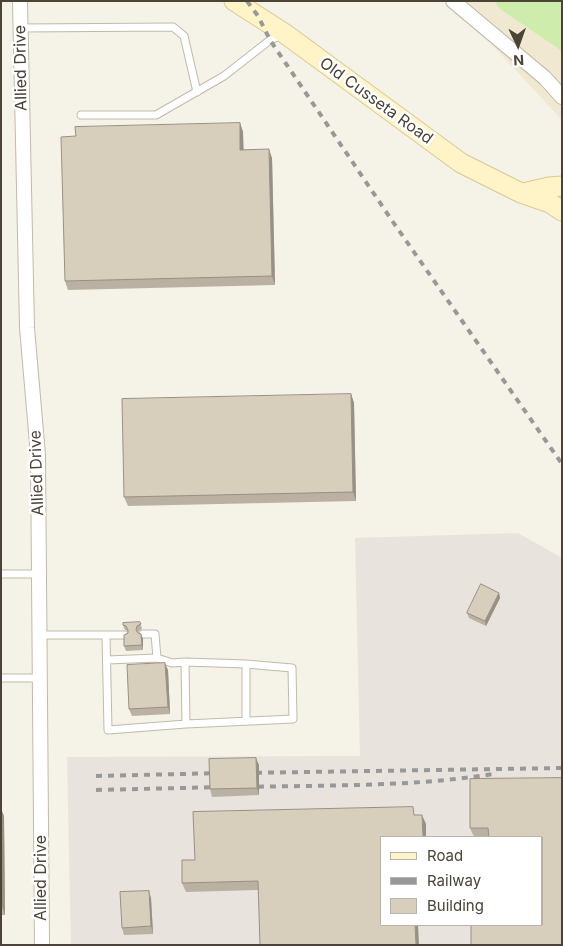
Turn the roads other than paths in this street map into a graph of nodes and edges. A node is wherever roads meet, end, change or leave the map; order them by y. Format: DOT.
graph roads {
  1 [pos="20,1"];
  2 [pos="234,1"];
  3 [pos="453,1"];
  4 [pos="20,28"];
  5 [pos="284,33"];
  6 [pos="197,92"];
  7 [pos="562,96"];
  8 [pos="81,115"];
  9 [pos="562,186"];
  10 [pos="522,193"];
  11 [pos="562,211"];
  12 [pos="1,574"];
  13 [pos="39,574"];
  14 [pos="143,634"];
  15 [pos="40,635"];
  16 [pos="106,635"];
  17 [pos="125,635"];
  18 [pos="157,658"];
  19 [pos="107,660"];
  20 [pos="185,662"];
  21 [pos="246,664"];
  22 [pos="1,678"];
  23 [pos="40,678"];
  24 [pos="246,721"];
  25 [pos="186,724"];
  26 [pos="42,945"];
  1 -- 4 [label="street, Allied Drive"];
  2 -- 5 [label="street, Old Cusseta Road"];
  3 -- 7 [label="street"];
  4 -- 6 [label="lane"];
  4 -- 13 [label="street, Allied Drive"];
  5 -- 6 [label="lane"];
  5 -- 10 [label="street, Old Cusseta Road"];
  6 -- 8 [label="lane"];
  9 -- 10 [label="street"];
  10 -- 11 [label="street, Old Cusseta Road"];
  12 -- 13 [label="lane"];
  13 -- 15 [label="street, Allied Drive"];
  14 -- 18 [label="lane"];
  15 -- 16 [label="lane"];
  15 -- 23 [label="street, Allied Drive"];
  16 -- 17 [label="lane"];
  16 -- 19 [label="lane"];
  18 -- 19 [label="lane"];
  18 -- 20 [label="lane"];
  19 -- 25 [label="lane"];
  20 -- 21 [label="lane"];
  20 -- 25 [label="lane"];
  21 -- 24 [label="lane"];
  21 -- 24 [label="lane"];
  22 -- 23 [label="lane"];
  23 -- 26 [label="street, Allied Drive"];
  24 -- 25 [label="lane"];
}
